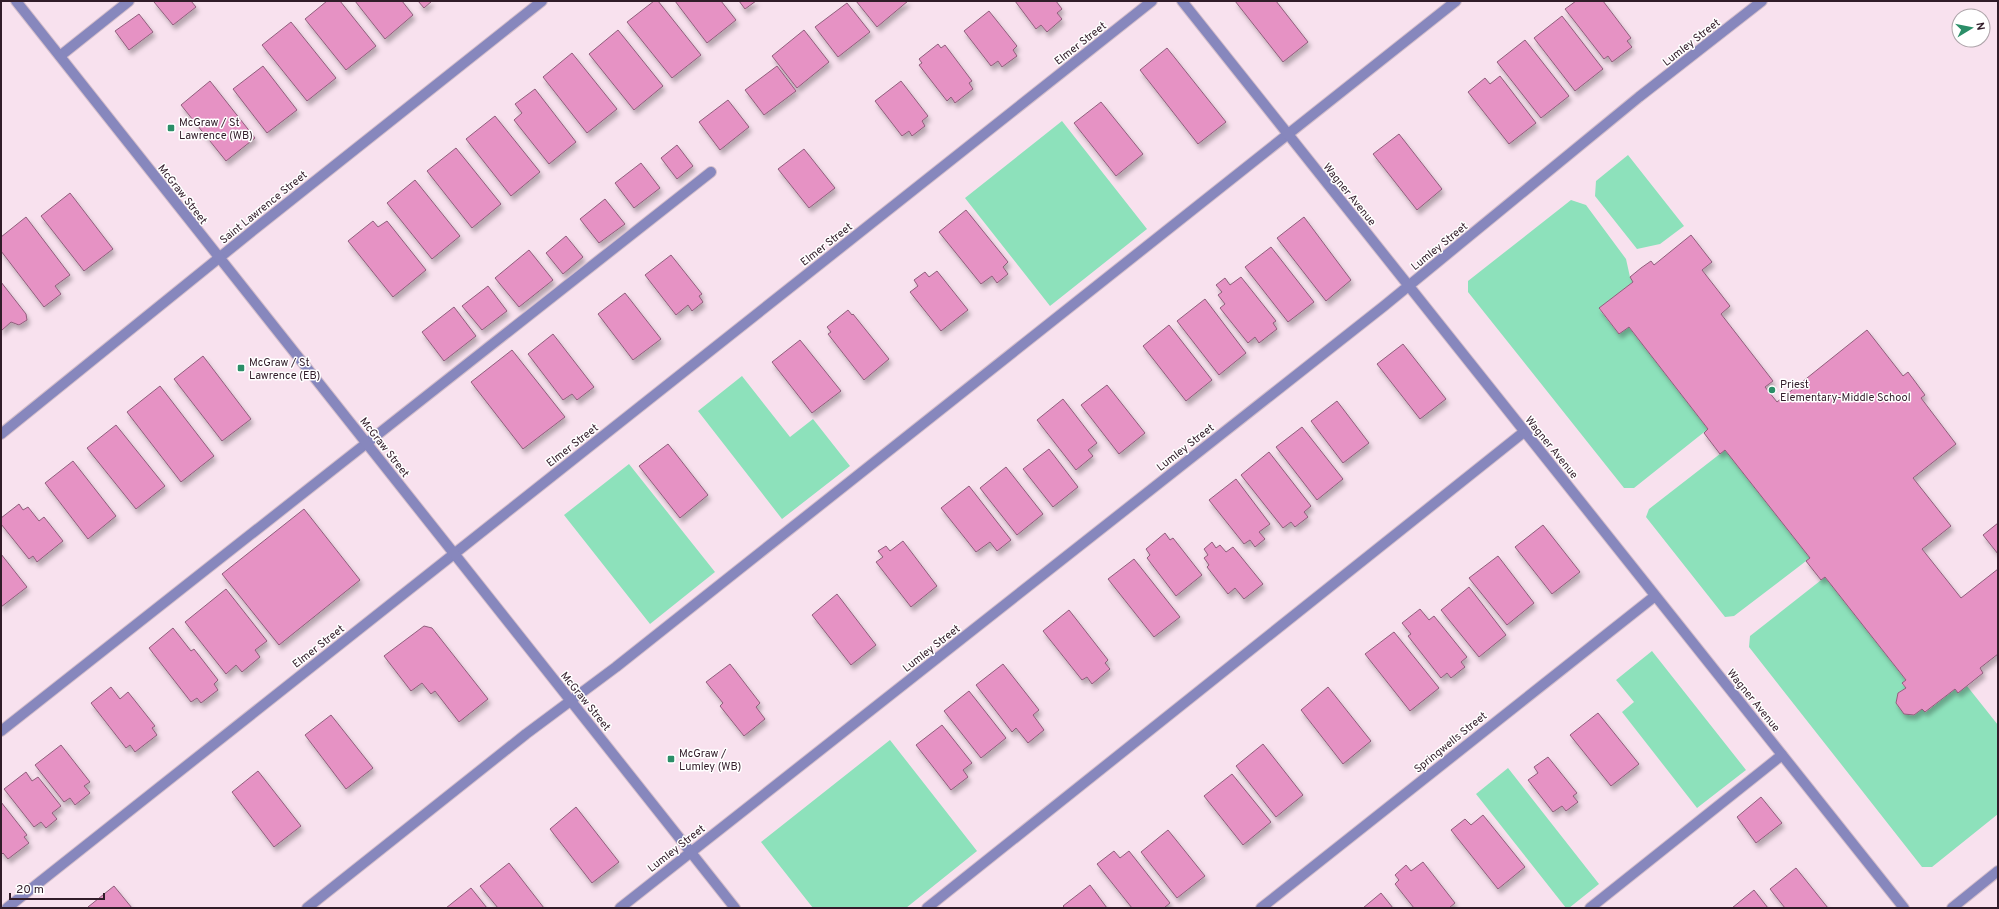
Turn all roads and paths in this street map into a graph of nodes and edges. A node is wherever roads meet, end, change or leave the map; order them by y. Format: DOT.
graph roads {
  1 [pos="16,1"];
  2 [pos="129,1"];
  3 [pos="542,1"];
  4 [pos="1152,1"];
  5 [pos="1182,1"];
  6 [pos="1456,1"];
  7 [pos="1762,1"];
  8 [pos="60,56"];
  9 [pos="1288,135"];
  10 [pos="710,172"];
  11 [pos="219,258"];
  12 [pos="1408,287"];
  13 [pos="1524,432"];
  14 [pos="1,434"];
  15 [pos="367,444"];
  16 [pos="454,554"];
  17 [pos="1655,596"];
  18 [pos="571,701"];
  19 [pos="1,731"];
  20 [pos="1782,755"];
  21 [pos="691,852"];
  22 [pos="1998,871"];
  23 [pos="7,908"];
  24 [pos="307,908"];
  25 [pos="620,908"];
  26 [pos="735,908"];
  27 [pos="927,908"];
  28 [pos="1261,908"];
  29 [pos="1590,908"];
  30 [pos="1904,908"];
  31 [pos="1952,908"];
  1 -- 8 [label="street, McGraw Street"];
  2 -- 8 [label="street"];
  3 -- 11 [label="street, Saint Lawrence Street"];
  4 -- 16 [label="street, Elmer Street"];
  5 -- 9 [label="street, Wagner Avenue"];
  6 -- 9 [label="street"];
  7 -- 12 [label="street, Lumley Street"];
  8 -- 11 [label="street, McGraw Street"];
  9 -- 12 [label="street, Wagner Avenue"];
  9 -- 18 [label="street"];
  10 -- 15 [label="street"];
  11 -- 14 [label="street, Saint Lawrence Street"];
  11 -- 15 [label="street, McGraw Street"];
  12 -- 13 [label="street, Wagner Avenue"];
  12 -- 21 [label="street, Lumley Street"];
  13 -- 17 [label="street, Wagner Avenue"];
  13 -- 27 [label="street"];
  15 -- 16 [label="street, McGraw Street"];
  15 -- 19 [label="street"];
  16 -- 18 [label="street, McGraw Street"];
  16 -- 23 [label="street, Elmer Street"];
  17 -- 20 [label="street, Wagner Avenue"];
  17 -- 28 [label="street, Springwells Street"];
  18 -- 21 [label="street, McGraw Street"];
  18 -- 24 [label="street"];
  20 -- 29 [label="street"];
  20 -- 30 [label="street, Wagner Avenue"];
  21 -- 25 [label="street, Lumley Street"];
  21 -- 26 [label="street, McGraw Street"];
  22 -- 31 [label="street"];
}
